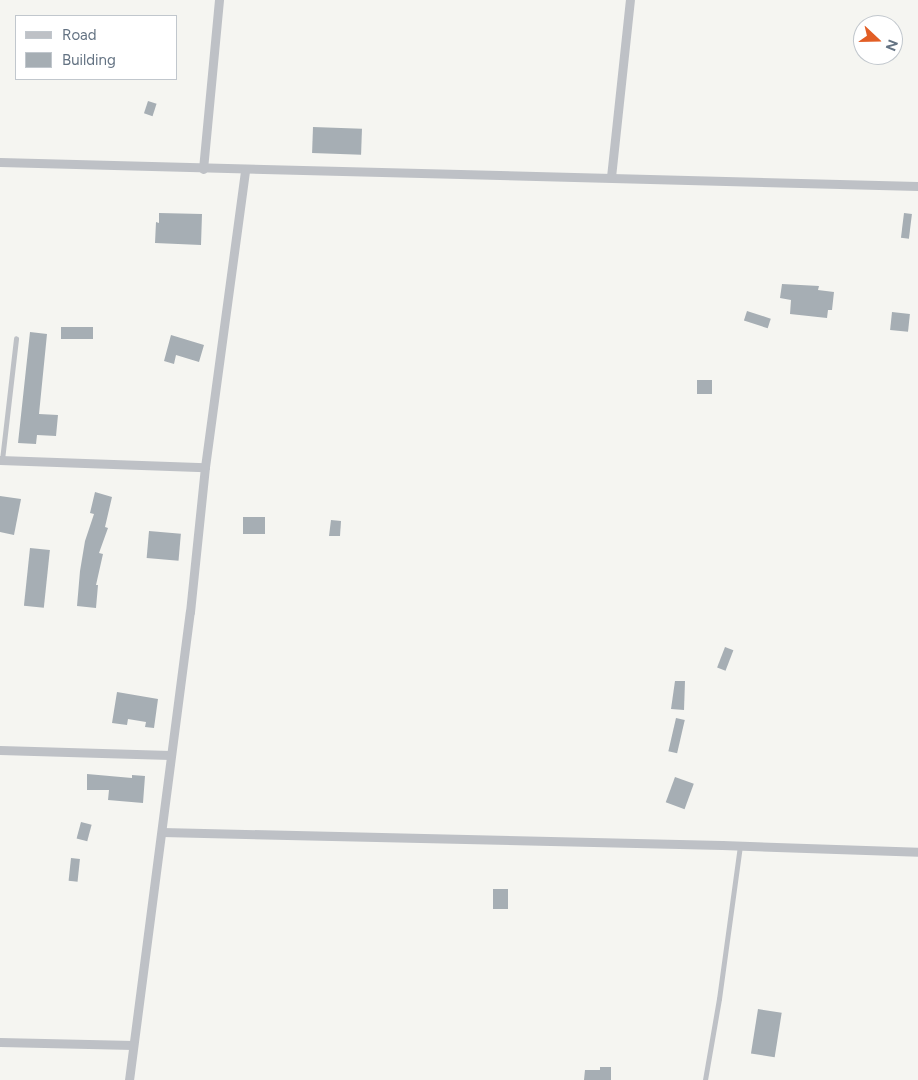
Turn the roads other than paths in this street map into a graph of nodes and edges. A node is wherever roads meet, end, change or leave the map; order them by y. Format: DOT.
graph roads {
  1 [pos="218,0"];
  2 [pos="630,0"];
  3 [pos="0,162"];
  4 [pos="203,169"];
  5 [pos="245,170"];
  6 [pos="611,177"];
  7 [pos="918,186"];
  8 [pos="16,339"];
  9 [pos="1,460"];
  10 [pos="205,467"];
  11 [pos="0,750"];
  12 [pos="170,755"];
  13 [pos="162,832"];
  14 [pos="740,845"];
  15 [pos="918,852"];
  16 [pos="0,1042"];
  17 [pos="132,1045"];
  18 [pos="129,1080"];
  19 [pos="705,1080"];
  1 -- 4 [label="street"];
  2 -- 6 [label="street"];
  3 -- 4 [label="street"];
  4 -- 5 [label="street"];
  5 -- 6 [label="street"];
  5 -- 10 [label="street"];
  6 -- 7 [label="street"];
  8 -- 9 [label="lane"];
  9 -- 10 [label="street"];
  10 -- 12 [label="street"];
  11 -- 12 [label="street"];
  12 -- 13 [label="street"];
  13 -- 14 [label="street"];
  13 -- 17 [label="street"];
  14 -- 15 [label="street"];
  14 -- 19 [label="lane"];
  16 -- 17 [label="street"];
  17 -- 18 [label="street"];
}
